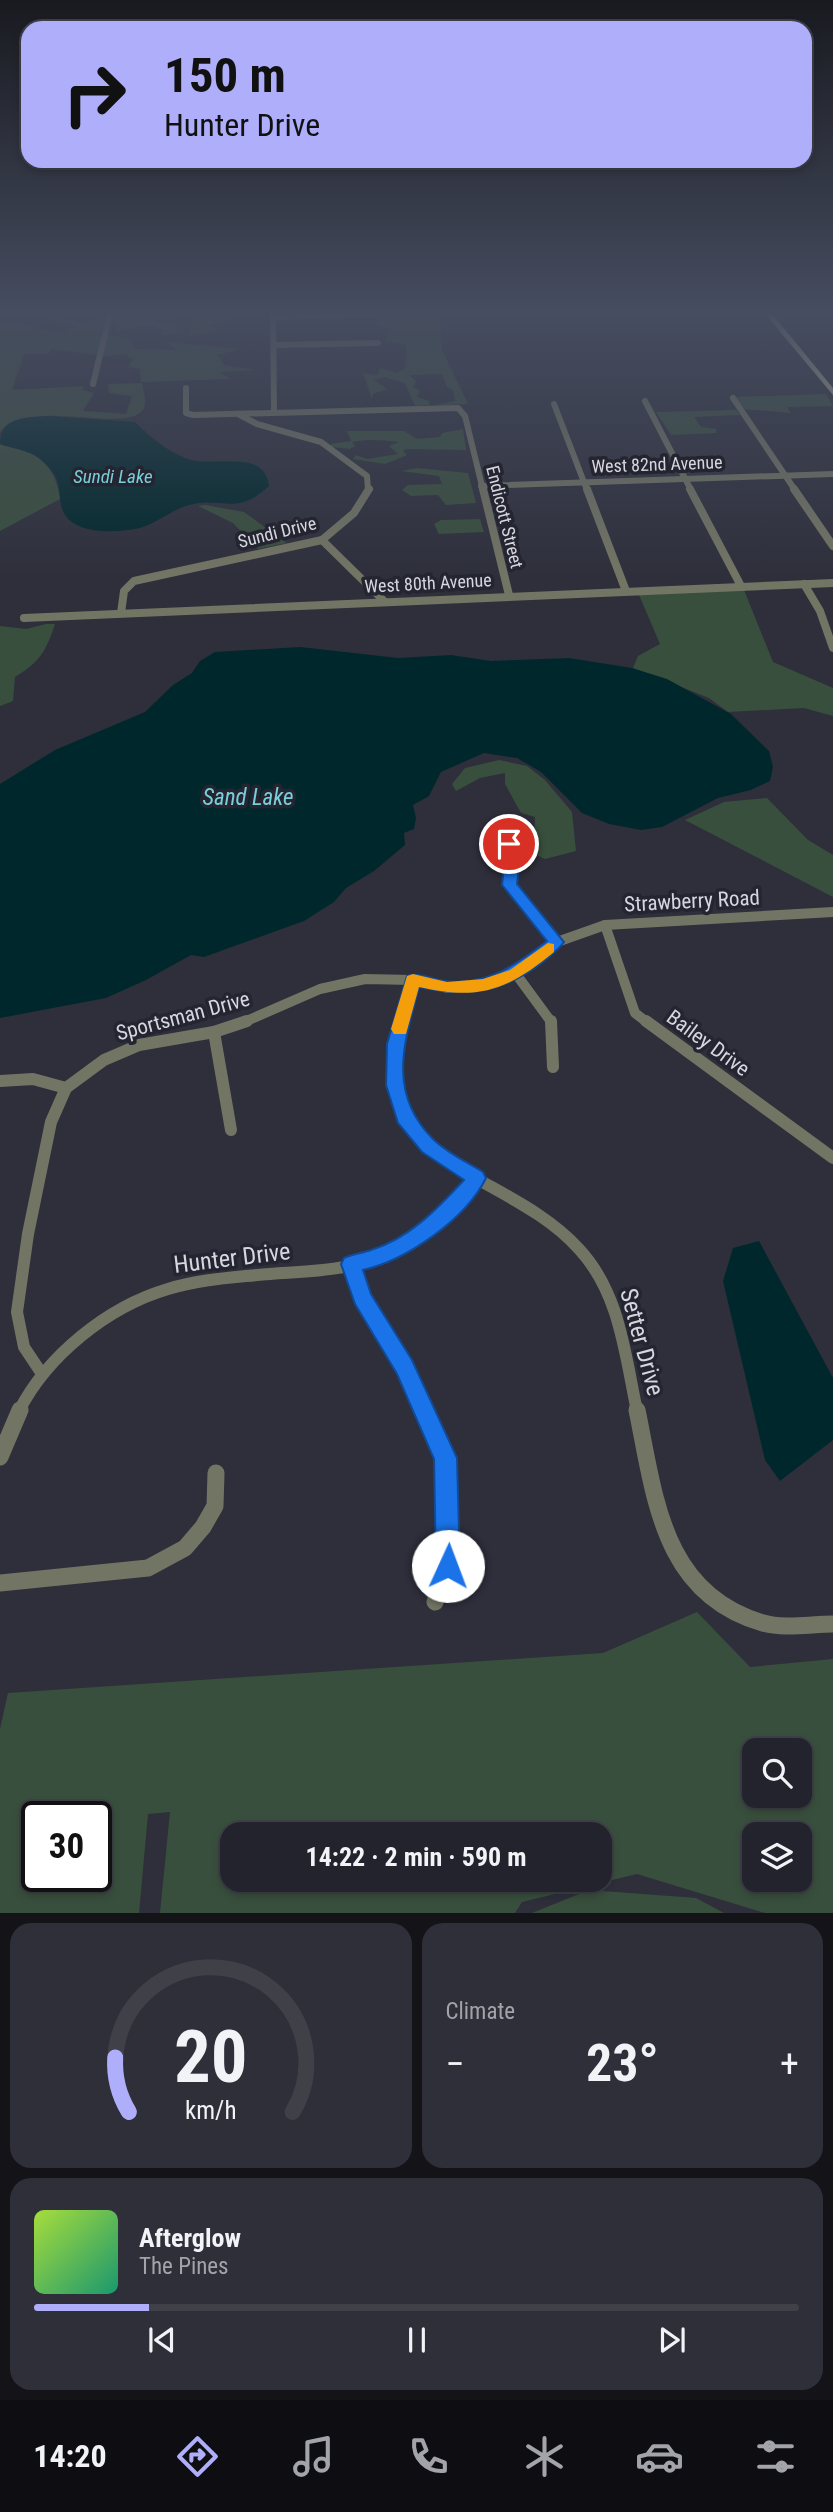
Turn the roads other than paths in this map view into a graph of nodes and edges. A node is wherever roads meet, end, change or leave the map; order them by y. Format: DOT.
graph roads {
  1 [pos="187,399"];
  2 [pos="274,399"];
  3 [pos="734,399"];
  4 [pos="645,401"];
  5 [pos="554,404"];
  6 [pos="274,412"];
  7 [pos="238,414"];
  8 [pos="833,474"];
  9 [pos="783,475"];
  10 [pos="684,479"];
  11 [pos="584,482"];
  12 [pos="481,486"];
  13 [pos="322,540"];
  14 [pos="833,546"];
  15 [pos="833,583"];
  16 [pos="804,584"];
  17 [pos="741,586"];
  18 [pos="625,591"];
  19 [pos="509,595"];
  20 [pos="385,601"];
  21 [pos="121,612"];
  22 [pos="24,618"];
  23 [pos="833,648"];
  24 [pos="505,829"];
  25 [pos="833,912"];
  26 [pos="605,925"];
  27 [pos="556,942"];
  28 [pos="516,975"];
  29 [pos="413,980"];
  30 [pos="214,1031"];
  31 [pos="553,1067"];
  32 [pos="0,1081"];
  33 [pos="66,1088"];
  34 [pos="231,1130"];
  35 [pos="833,1158"];
  36 [pos="477,1178"];
  37 [pos="351,1264"];
  38 [pos="41,1374"];
  39 [pos="0,1457"];
  40 [pos="216,1473"];
  41 [pos="0,1583"];
  42 [pos="435,1602"];
  43 [pos="833,1624"];
  1 -- 7 [label="street"];
  2 -- 6 [label="street"];
  3 -- 9 [label="street"];
  4 -- 10 [label="street"];
  5 -- 11 [label="street"];
  6 -- 7 [label="street"];
  6 -- 12 [label="street, Endicott Street"];
  7 -- 13 [label="street, Sundi Drive"];
  8 -- 9 [label="street, West 82nd Avenue"];
  9 -- 10 [label="street, West 82nd Avenue"];
  9 -- 14 [label="street"];
  10 -- 11 [label="street, West 82nd Avenue"];
  10 -- 17 [label="street"];
  11 -- 12 [label="street, West 82nd Avenue"];
  11 -- 18 [label="street"];
  12 -- 19 [label="street, Endicott Street"];
  13 -- 20 [label="street"];
  13 -- 21 [label="street, Sundi Drive"];
  15 -- 16 [label="street, West 80th Avenue"];
  16 -- 17 [label="street, West 80th Avenue"];
  16 -- 23 [label="street"];
  17 -- 18 [label="street, West 80th Avenue"];
  18 -- 19 [label="street, West 80th Avenue"];
  19 -- 20 [label="street, West 80th Avenue"];
  20 -- 21 [label="street, West 80th Avenue"];
  21 -- 22 [label="street, West 80th Avenue"];
  24 -- 27 [label="street"];
  25 -- 26 [label="street, Strawberry Road"];
  26 -- 27 [label="street, Strawberry Road"];
  26 -- 35 [label="street, Bailey Drive"];
  27 -- 28 [label="street, Sportsman Drive"];
  28 -- 29 [label="street, Sportsman Drive"];
  28 -- 31 [label="street"];
  29 -- 30 [label="street, Sportsman Drive"];
  29 -- 36 [label="street, Setter Drive"];
  30 -- 33 [label="street, Sportsman Drive"];
  30 -- 34 [label="street"];
  32 -- 33 [label="street"];
  33 -- 38 [label="street, Sportsman Drive"];
  36 -- 37 [label="street, Hunter Drive"];
  36 -- 43 [label="street, Setter Drive"];
  37 -- 38 [label="street, Hunter Drive"];
  37 -- 42 [label="street"];
  38 -- 39 [label="street, Hunter Drive"];
  40 -- 41 [label="street"];
}
